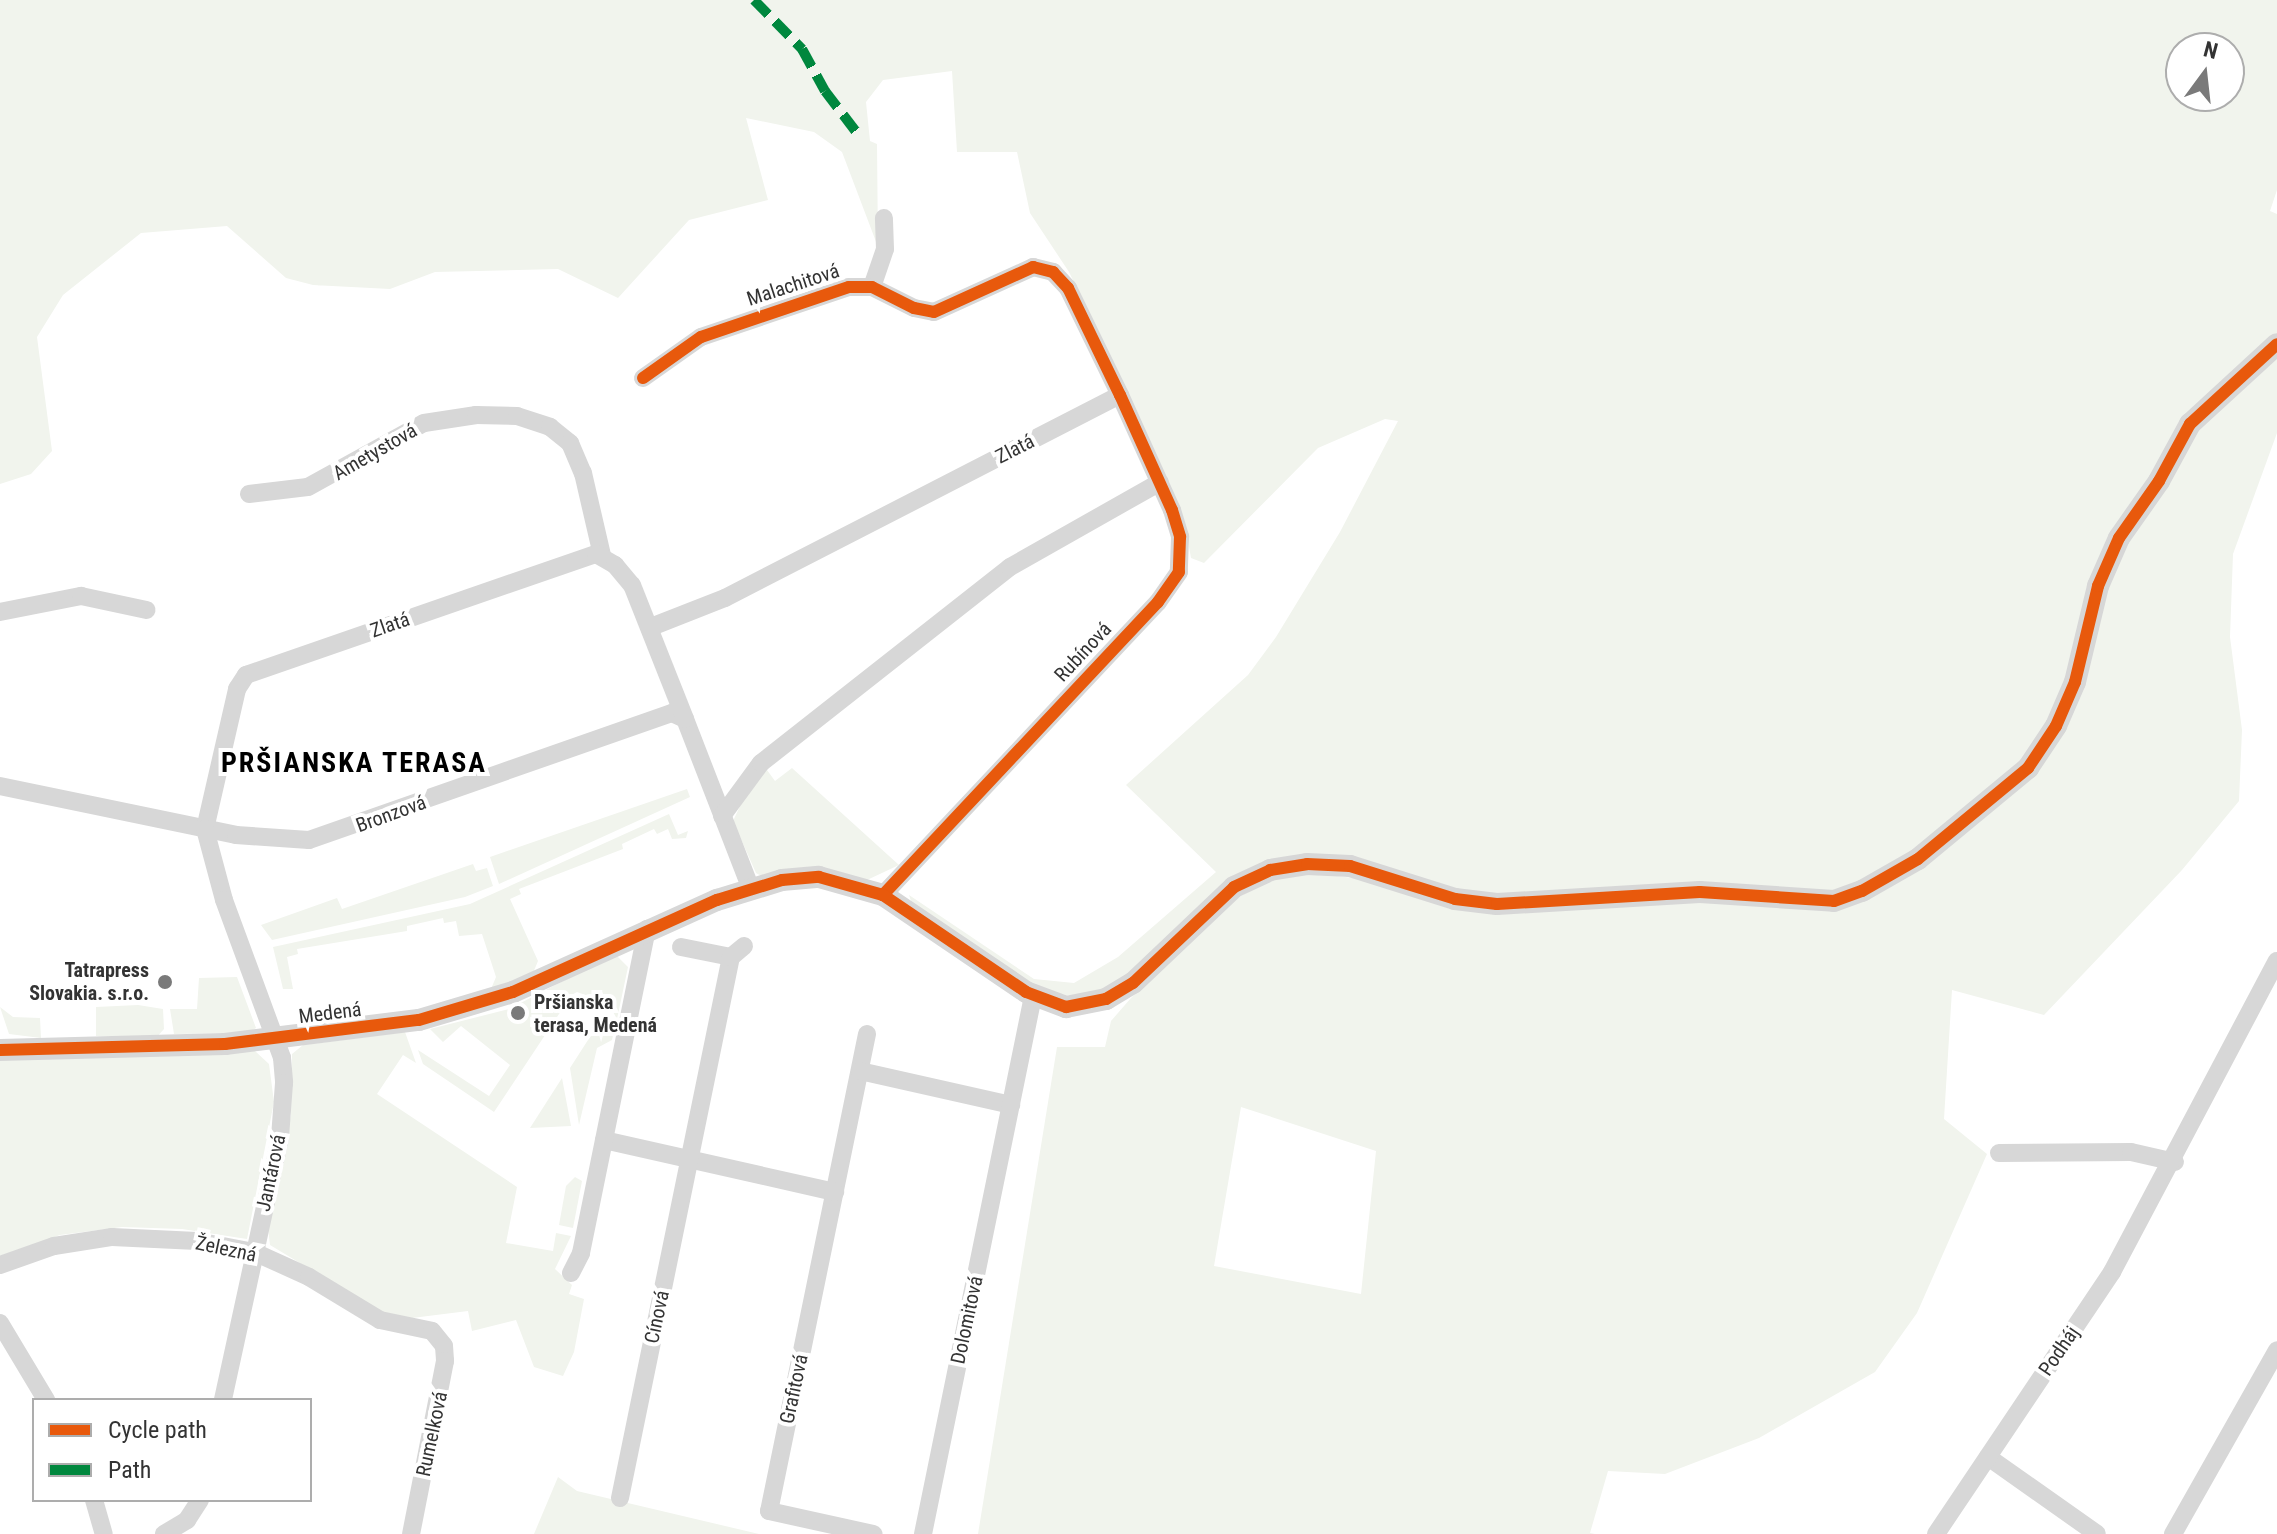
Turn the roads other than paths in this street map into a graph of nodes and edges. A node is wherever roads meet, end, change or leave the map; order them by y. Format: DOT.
graph roads {
  1 [pos="884,218"];
  2 [pos="872,287"];
  3 [pos="2277,344"];
  4 [pos="643,378"];
  5 [pos="1120,395"];
  6 [pos="1160,482"];
  7 [pos="249,494"];
  8 [pos="602,555"];
  9 [pos="147,610"];
  10 [pos="0,612"];
  11 [pos="651,627"];
  12 [pos="685,719"];
  13 [pos="0,786"];
  14 [pos="722,816"];
  15 [pos="205,829"];
  16 [pos="751,889"];
  17 [pos="883,895"];
  18 [pos="647,929"];
  19 [pos="681,947"];
  20 [pos="2277,961"];
  21 [pos="1033,996"];
  22 [pos="867,1034"];
  23 [pos="276,1040"];
  24 [pos="0,1050"];
  25 [pos="860,1071"];
  26 [pos="1011,1105"];
  27 [pos="604,1140"];
  28 [pos="1999,1153"];
  29 [pos="689,1159"];
  30 [pos="2175,1162"];
  31 [pos="835,1192"];
  32 [pos="254,1252"];
  33 [pos="0,1265"];
  34 [pos="571,1273"];
  35 [pos="0,1323"];
  36 [pos="438,1335"];
  37 [pos="2277,1350"];
  38 [pos="45,1398"];
  39 [pos="223,1398"];
  40 [pos="1988,1457"];
  41 [pos="625,1476"];
  42 [pos="644,1480"];
  43 [pos="620,1498"];
  44 [pos="95,1502"];
  45 [pos="199,1502"];
  46 [pos="104,1534"];
  47 [pos="164,1534"];
  48 [pos="411,1534"];
  49 [pos="874,1534"];
  50 [pos="923,1534"];
  51 [pos="1936,1534"];
  52 [pos="2097,1534"];
  53 [pos="2173,1534"];
  1 -- 2 [label="street"];
  2 -- 4 [label="street, Malachitová"];
  2 -- 5 [label="street"];
  3 -- 21 [label="street, Medená"];
  5 -- 6 [label="street, Rubínová"];
  5 -- 11 [label="street, Zlatá"];
  6 -- 14 [label="street"];
  6 -- 17 [label="street, Rubínová"];
  7 -- 8 [label="street, Ametystová"];
  8 -- 11 [label="street"];
  8 -- 15 [label="street, Zlatá"];
  9 -- 10 [label="street"];
  11 -- 12 [label="street"];
  12 -- 14 [label="street"];
  12 -- 15 [label="street, Bronzová"];
  13 -- 15 [label="street, Bronzová"];
  14 -- 16 [label="street"];
  15 -- 23 [label="street, Medená"];
  16 -- 17 [label="street, Medená"];
  16 -- 18 [label="street, Medená"];
  17 -- 21 [label="street, Medená"];
  18 -- 23 [label="street, Medená"];
  18 -- 27 [label="street"];
  19 -- 29 [label="street, Cínová"];
  20 -- 30 [label="street, Podháj"];
  21 -- 26 [label="street, Dolomitová"];
  22 -- 25 [label="street, Grafitová"];
  23 -- 24 [label="street, Medená"];
  23 -- 32 [label="street, Jantárová"];
  25 -- 26 [label="street"];
  25 -- 31 [label="street, Grafitová"];
  26 -- 50 [label="street, Dolomitová"];
  27 -- 29 [label="street"];
  27 -- 34 [label="street"];
  28 -- 30 [label="street"];
  29 -- 31 [label="street"];
  29 -- 41 [label="street, Cínová"];
  30 -- 40 [label="street, Podháj"];
  31 -- 49 [label="street, Grafitová"];
  32 -- 33 [label="street, Železná"];
  32 -- 36 [label="street, Železná"];
  32 -- 39 [label="street, Jantárová"];
  35 -- 38 [label="street"];
  36 -- 48 [label="street, Rumelková"];
  37 -- 53 [label="street"];
  40 -- 51 [label="street, Podháj"];
  40 -- 52 [label="street"];
  41 -- 42 [label="street"];
  41 -- 43 [label="street, Cínová"];
  44 -- 46 [label="street"];
  45 -- 47 [label="street"];
}
